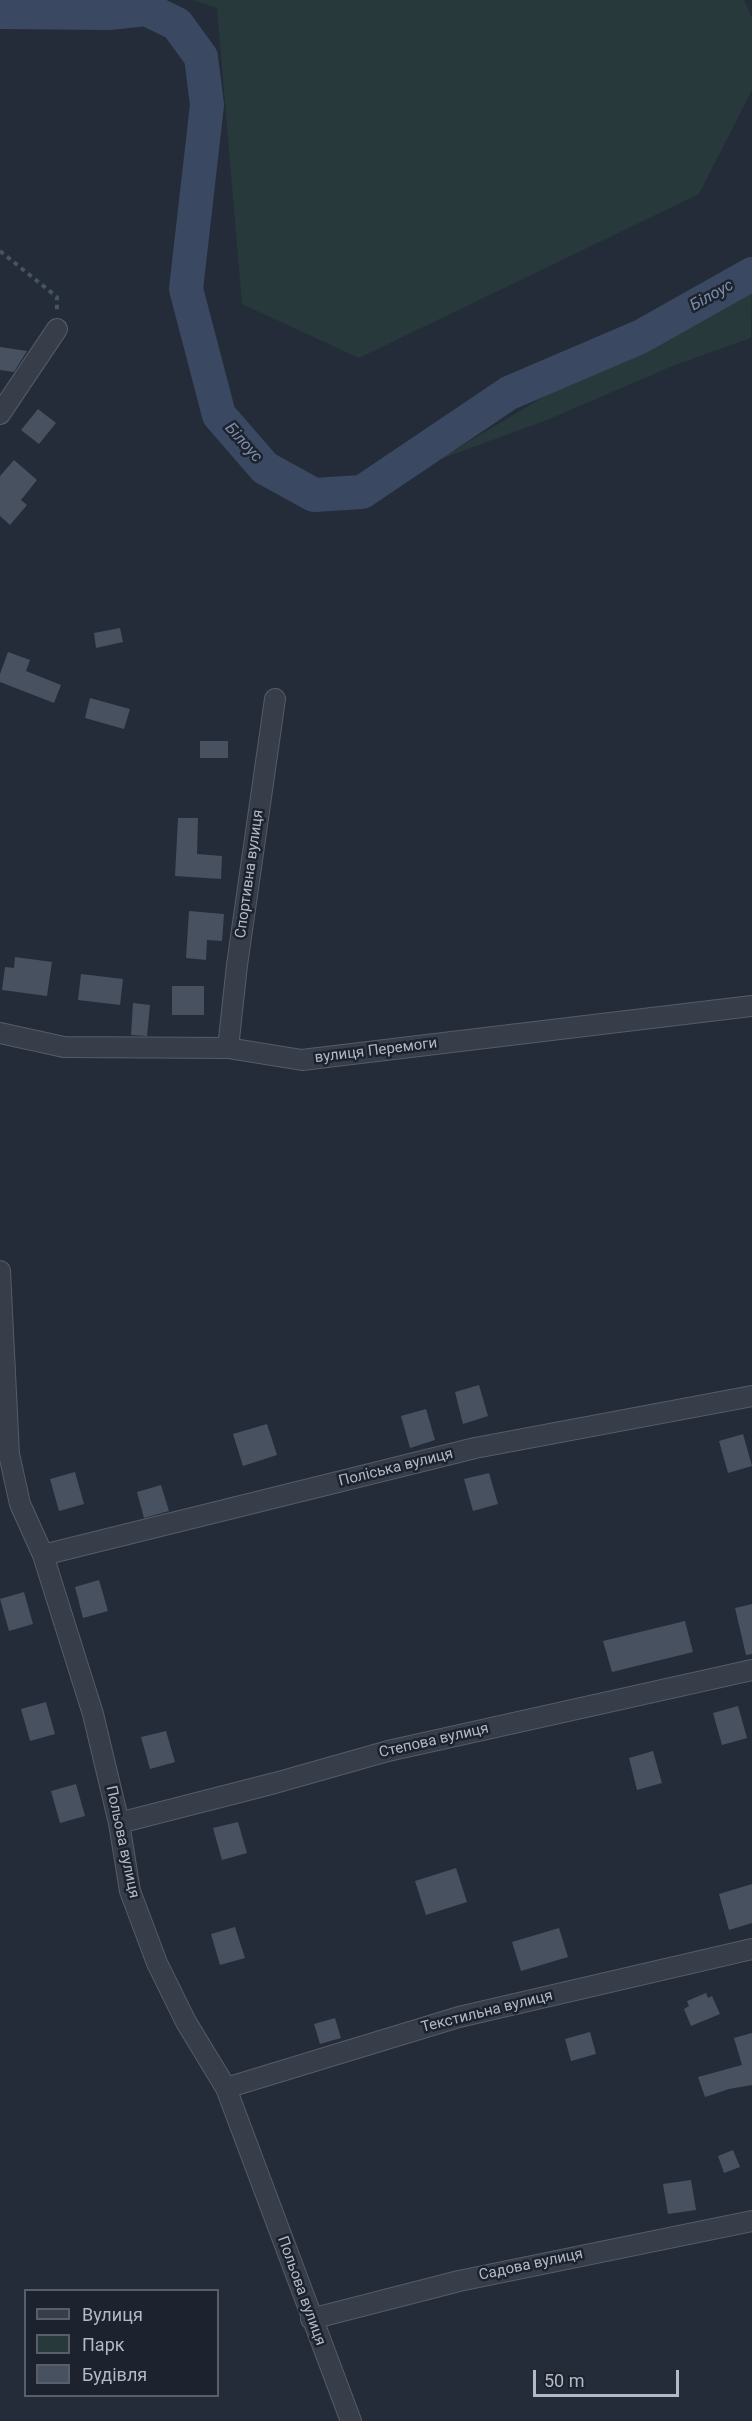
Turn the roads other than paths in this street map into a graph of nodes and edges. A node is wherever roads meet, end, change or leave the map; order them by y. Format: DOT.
graph roads {
  1 [pos="57,329"];
  2 [pos="0,414"];
  3 [pos="274,699"];
  4 [pos="752,1006"];
  5 [pos="0,1033"];
  6 [pos="228,1048"];
  7 [pos="0,1271"];
  8 [pos="752,1396"];
  9 [pos="0,1498"];
  10 [pos="20,1504"];
  11 [pos="43,1555"];
  12 [pos="752,1670"];
  13 [pos="119,1823"];
  14 [pos="752,1949"];
  15 [pos="226,2088"];
  16 [pos="752,2221"];
  17 [pos="311,2319"];
  18 [pos="351,2421"];
  1 -- 2 [label="street"];
  3 -- 6 [label="street, Спортивна вулиця"];
  4 -- 6 [label="street, вулиця Перемоги"];
  5 -- 6 [label="street, вулиця Перемоги"];
  7 -- 10 [label="street, Польова вулиця"];
  8 -- 11 [label="street, Поліська вулиця"];
  9 -- 10 [label="street"];
  10 -- 11 [label="street, Польова вулиця"];
  11 -- 13 [label="street, Польова вулиця"];
  12 -- 13 [label="street, Степова вулиця"];
  13 -- 15 [label="street, Польова вулиця"];
  14 -- 15 [label="street, Текстильна вулиця"];
  15 -- 17 [label="street, Польова вулиця"];
  16 -- 17 [label="street, Садова вулиця"];
  17 -- 18 [label="street, Польова вулиця"];
}
